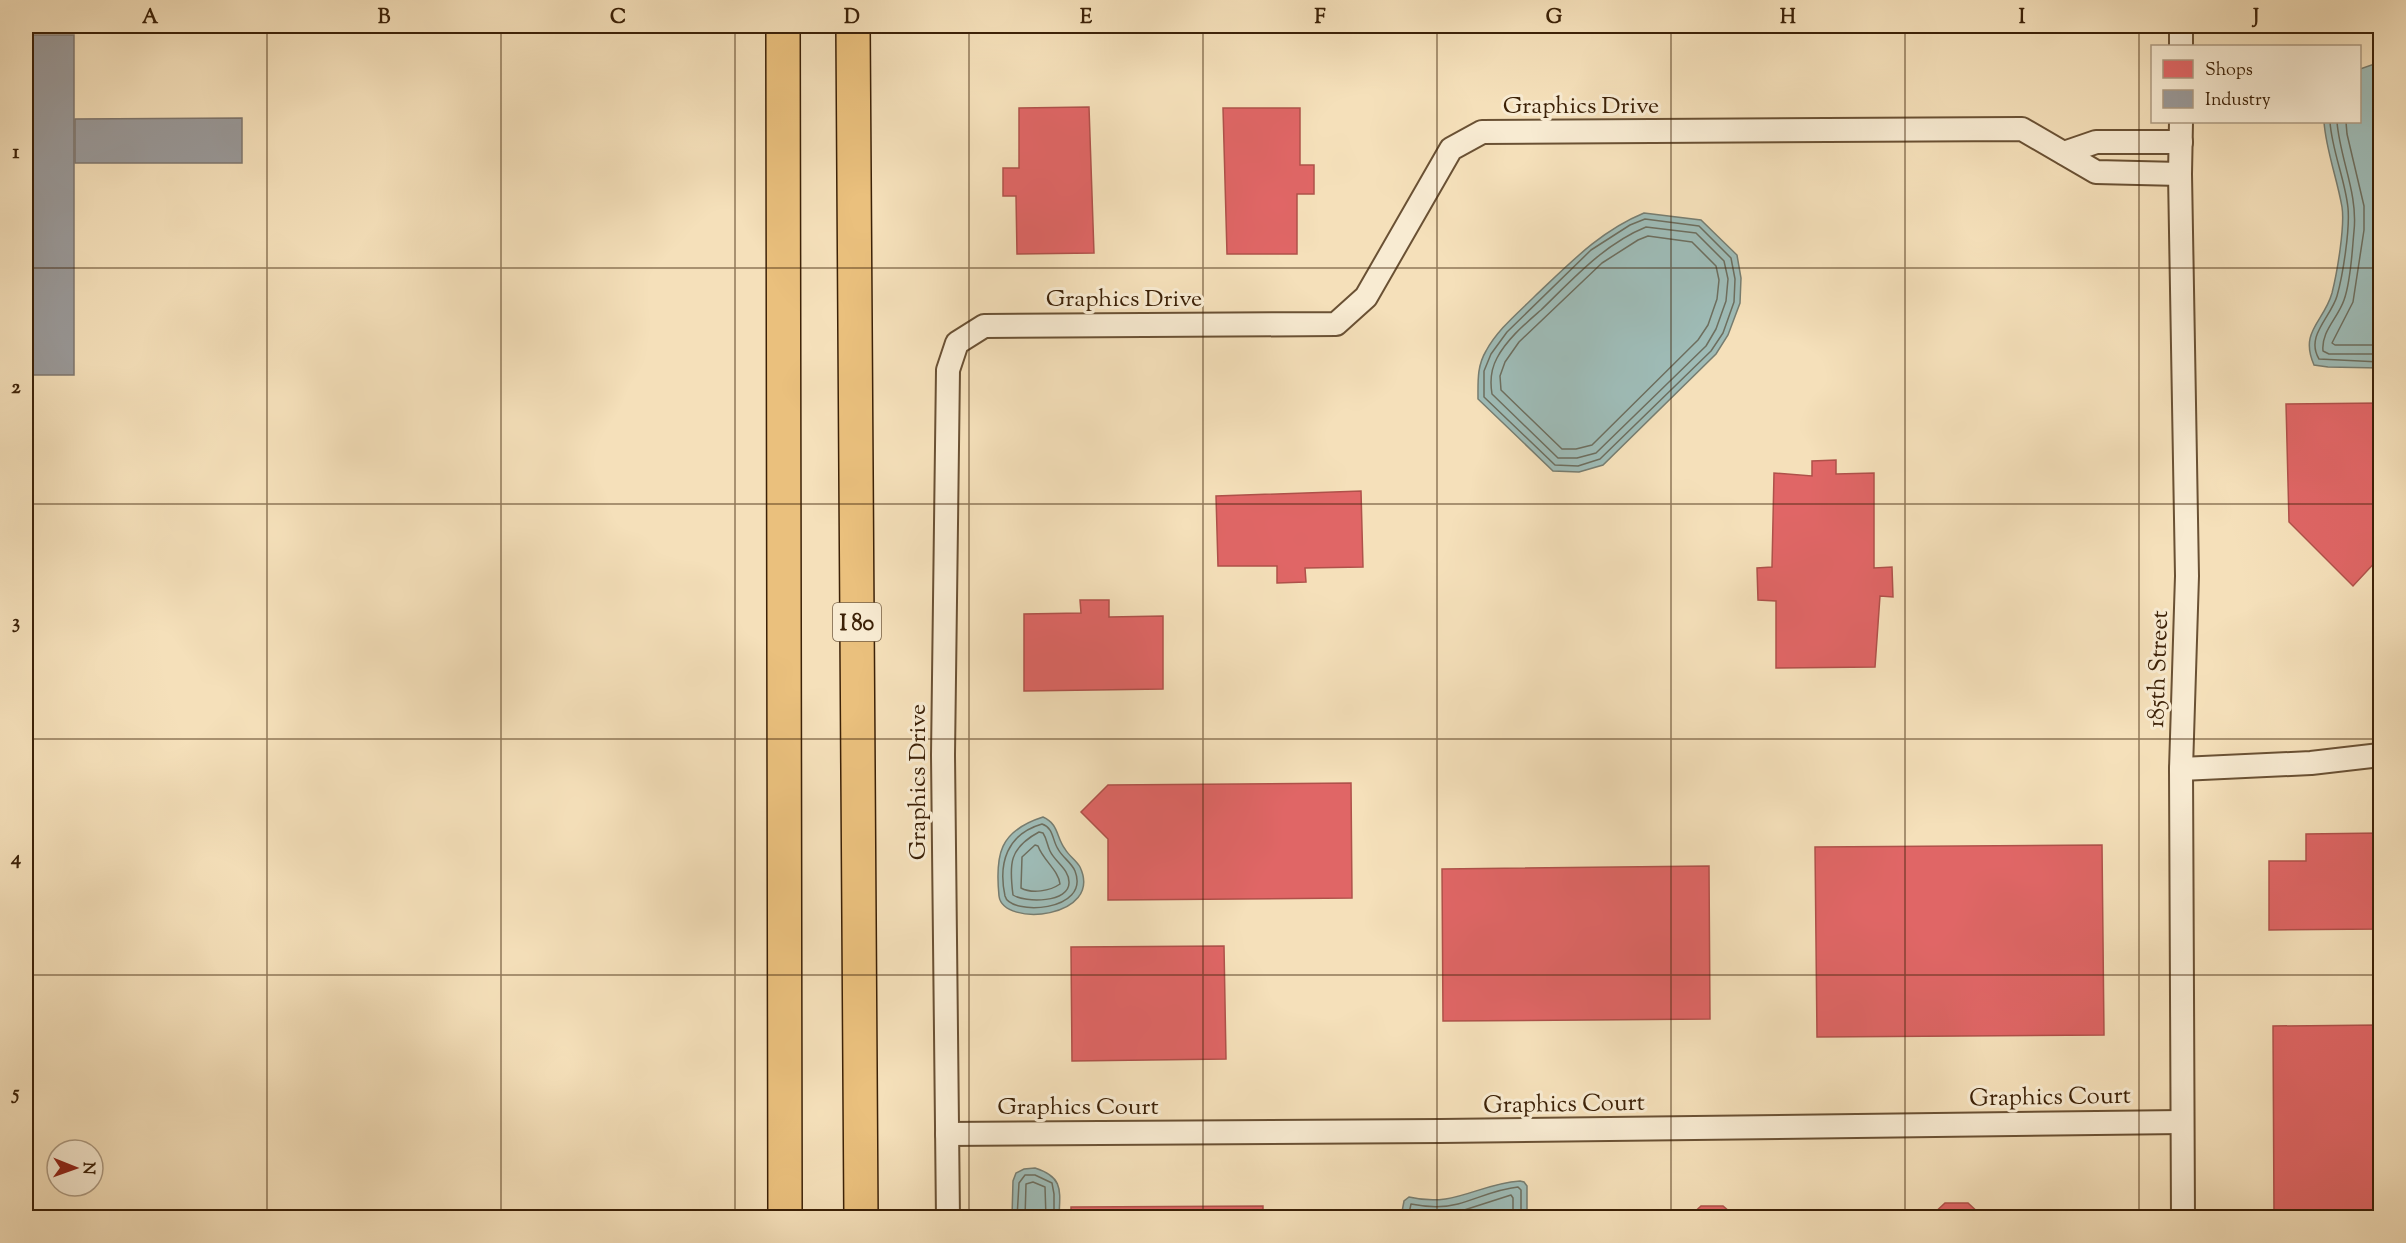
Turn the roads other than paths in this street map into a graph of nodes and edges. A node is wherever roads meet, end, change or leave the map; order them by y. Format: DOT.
graph roads {
  1 [pos="783,26"];
  2 [pos="854,26"];
  3 [pos="2181,26"];
  4 [pos="2181,45"];
  5 [pos="2181,132"];
  6 [pos="2064,153"];
  7 [pos="2180,174"];
  8 [pos="2380,755"];
  9 [pos="2181,769"];
  10 [pos="2182,1122"];
  11 [pos="947,1134"];
  12 [pos="785,1218"];
  13 [pos="861,1218"];
  14 [pos="948,1218"];
  15 [pos="2183,1218"];
  1 -- 12 [label="highway"];
  2 -- 13 [label="highway, I 80"];
  3 -- 4 [label="street"];
  5 -- 6 [label="street"];
  5 -- 7 [label="street, 185th Street"];
  6 -- 7 [label="street, Graphics Drive"];
  6 -- 11 [label="street, Graphics Drive"];
  7 -- 9 [label="street, 185th Street"];
  8 -- 9 [label="street"];
  9 -- 10 [label="street, 185th Street"];
  10 -- 11 [label="street, Graphics Court"];
  10 -- 15 [label="street, 185th Street"];
  11 -- 14 [label="street, Graphics Drive"];
}
